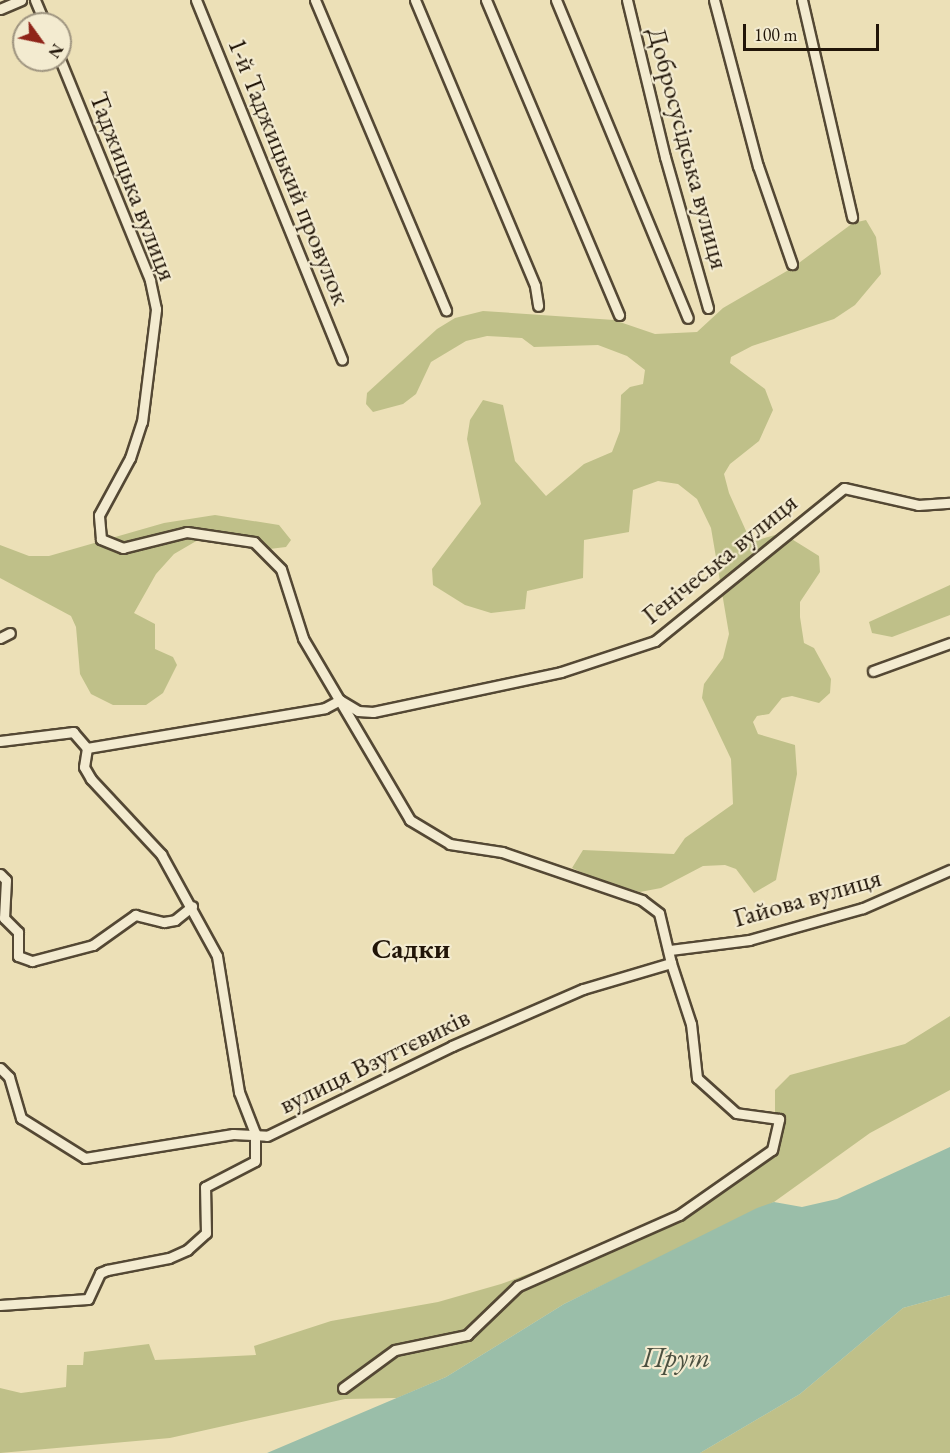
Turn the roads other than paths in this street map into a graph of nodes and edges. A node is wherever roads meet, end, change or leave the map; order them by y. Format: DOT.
graph roads {
  1 [pos="21,0"];
  2 [pos="196,0"];
  3 [pos="315,0"];
  4 [pos="415,0"];
  5 [pos="486,0"];
  6 [pos="556,0"];
  7 [pos="627,0"];
  8 [pos="714,0"];
  9 [pos="802,0"];
  10 [pos="0,9"];
  11 [pos="65,72"];
  12 [pos="852,217"];
  13 [pos="792,264"];
  14 [pos="538,306"];
  15 [pos="708,308"];
  16 [pos="446,310"];
  17 [pos="619,315"];
  18 [pos="688,318"];
  19 [pos="342,358"];
  20 [pos="950,502"];
  21 [pos="10,633"];
  22 [pos="0,638"];
  23 [pos="950,643"];
  24 [pos="873,671"];
  25 [pos="340,700"];
  26 [pos="0,741"];
  27 [pos="87,748"];
  28 [pos="950,870"];
  29 [pos="0,874"];
  30 [pos="192,906"];
  31 [pos="670,950"];
  32 [pos="671,963"];
  33 [pos="0,1068"];
  34 [pos="255,1133"];
  35 [pos="0,1305"];
  36 [pos="343,1388"];
  1 -- 10 [label="street"];
  2 -- 19 [label="street, 1-й Таджицький провулок"];
  3 -- 16 [label="street"];
  4 -- 14 [label="street"];
  5 -- 17 [label="street"];
  6 -- 18 [label="street"];
  7 -- 15 [label="street, Добросусідська вулиця"];
  8 -- 13 [label="street"];
  9 -- 12 [label="street"];
  11 -- 25 [label="street, Таджицька вулиця"];
  20 -- 25 [label="street, Генічеська вулиця"];
  21 -- 22 [label="street"];
  23 -- 24 [label="street"];
  25 -- 27 [label="street"];
  25 -- 31 [label="street"];
  26 -- 27 [label="street"];
  27 -- 30 [label="street, вулиця Взуттєвиків"];
  28 -- 31 [label="street, Гайова вулиця"];
  29 -- 30 [label="street"];
  30 -- 34 [label="street, вулиця Взуттєвиків"];
  31 -- 32 [label="street"];
  32 -- 34 [label="street, вулиця Взуттєвиків"];
  32 -- 36 [label="street"];
  33 -- 34 [label="street"];
  34 -- 35 [label="street"];
}
